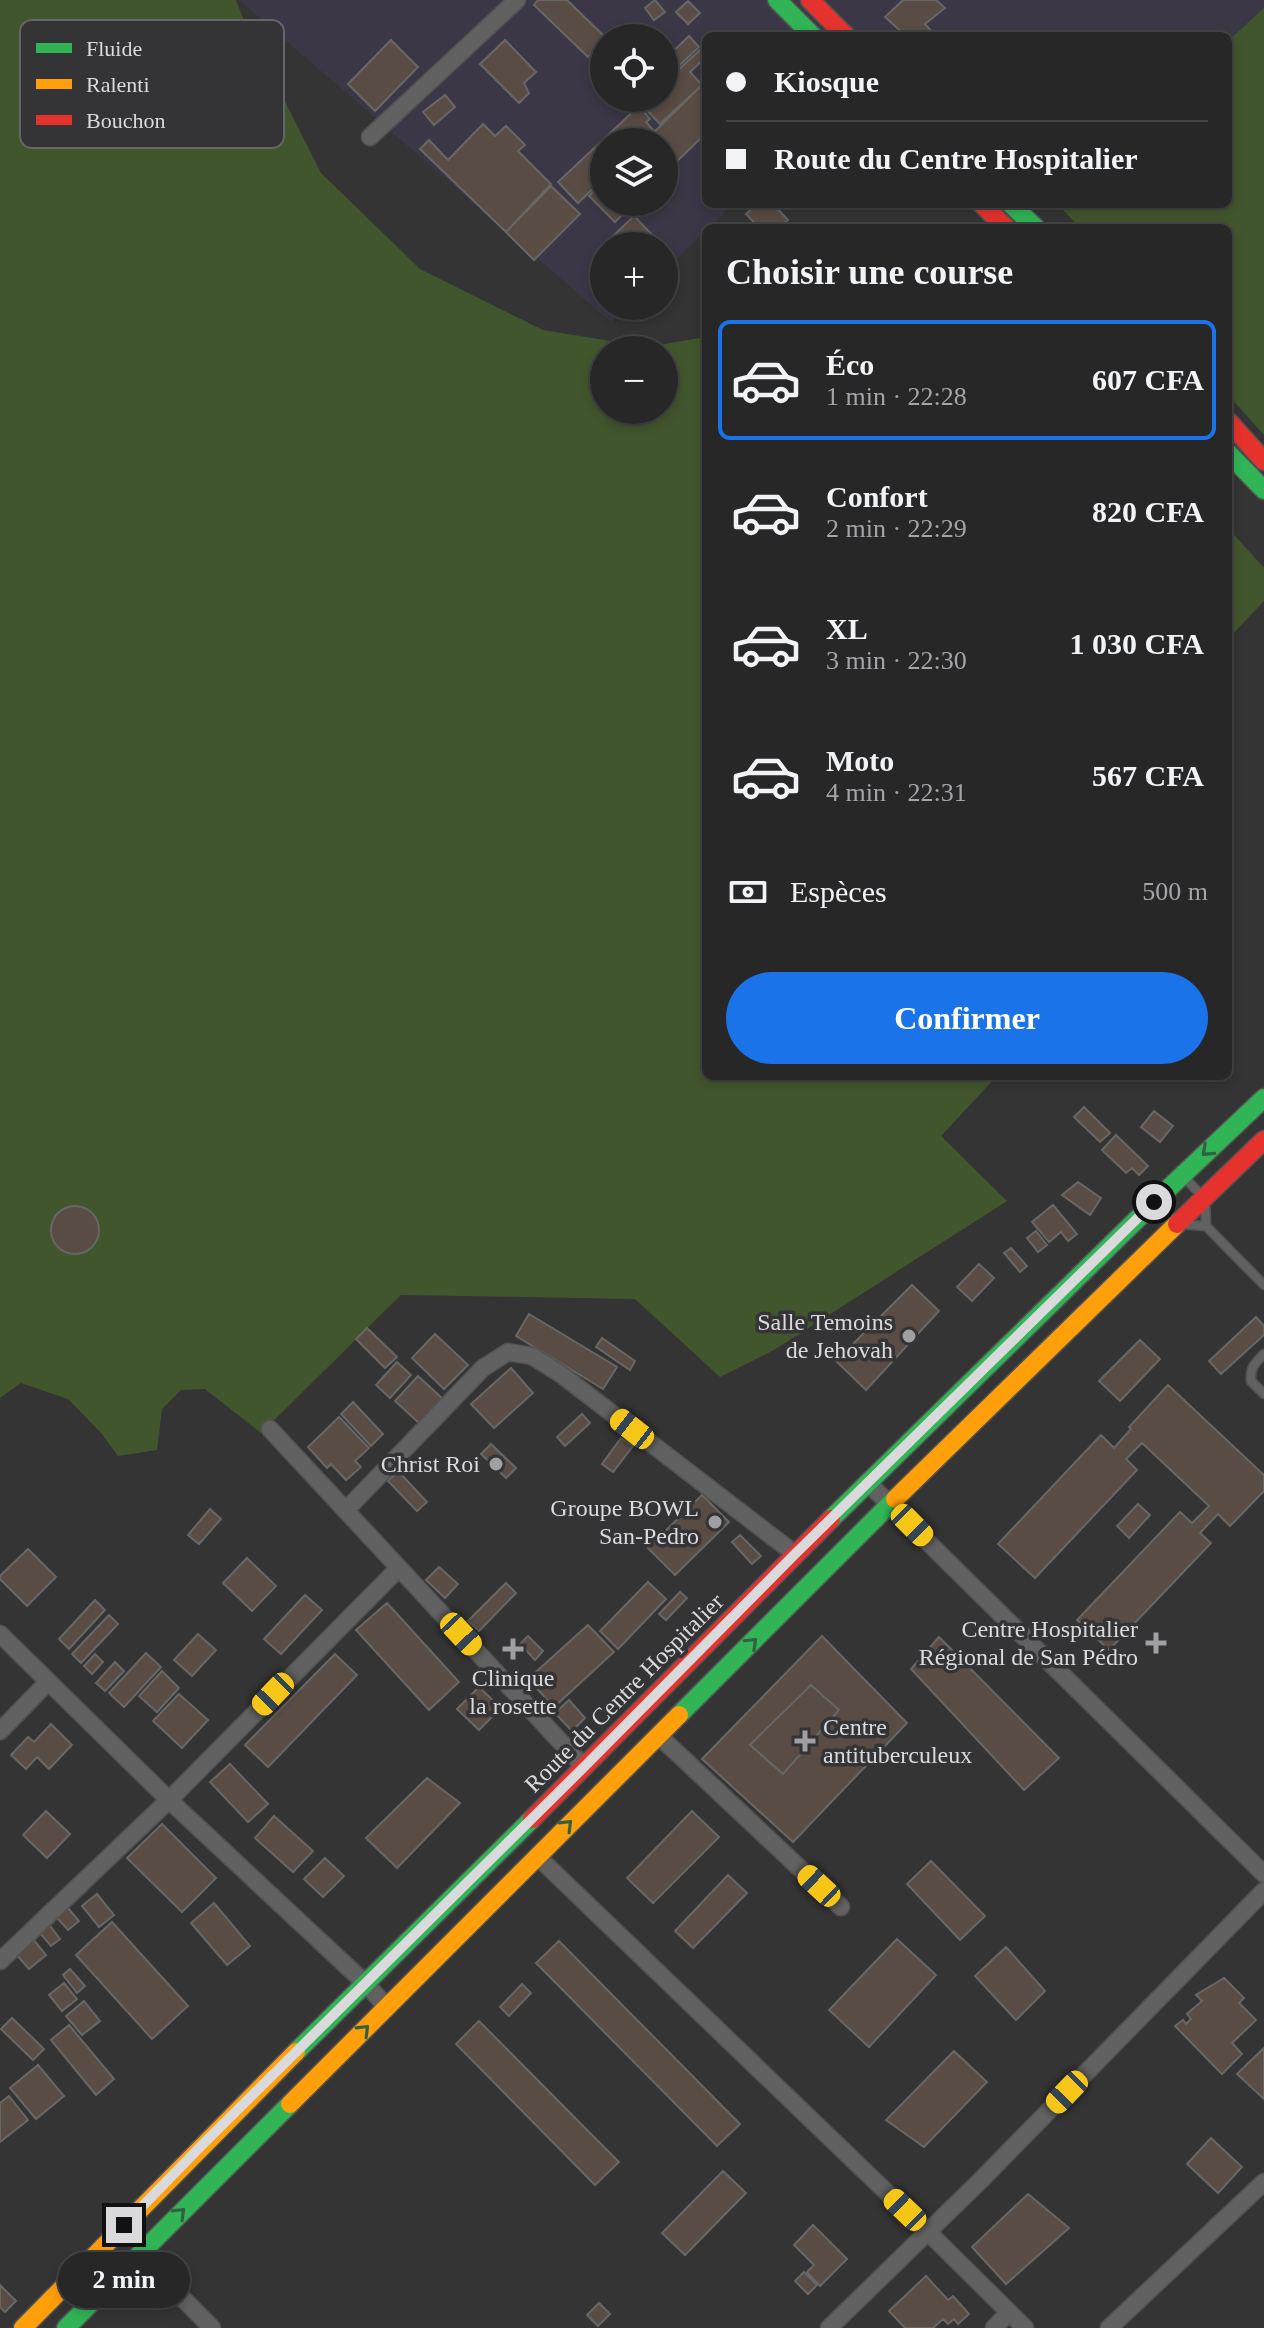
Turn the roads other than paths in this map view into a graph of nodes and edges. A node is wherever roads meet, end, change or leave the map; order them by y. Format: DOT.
graph roads {
  1 [pos="517,0"];
  2 [pos="777,0"];
  3 [pos="810,0"];
  4 [pos="809,32"];
  5 [pos="842,32"];
  6 [pos="370,137"];
  7 [pos="986,208"];
  8 [pos="1015,208"];
  9 [pos="1002,224"];
  10 [pos="1032,224"];
  11 [pos="1232,425"];
  12 [pos="1232,457"];
  13 [pos="1264,461"];
  14 [pos="1264,490"];
  15 [pos="1264,1098"];
  16 [pos="1264,1140"];
  17 [pos="1183,1175"];
  18 [pos="1205,1199"];
  19 [pos="1154,1202"];
  20 [pos="1178,1224"];
  21 [pos="1206,1226"];
  22 [pos="1264,1285"];
  23 [pos="1264,1354"];
  24 [pos="1264,1394"];
  25 [pos="270,1429"];
  26 [pos="868,1483"];
  27 [pos="890,1504"];
  28 [pos="346,1510"];
  29 [pos="795,1554"];
  30 [pos="399,1568"];
  31 [pos="0,1634"];
  32 [pos="48,1682"];
  33 [pos="0,1731"];
  34 [pos="658,1735"];
  35 [pos="584,1767"];
  36 [pos="169,1800"];
  37 [pos="537,1856"];
  38 [pos="1264,1874"];
  39 [pos="1264,1891"];
  40 [pos="841,1907"];
  41 [pos="0,1961"];
  42 [pos="366,1984"];
  43 [pos="387,2007"];
  44 [pos="1264,2182"];
  45 [pos="928,2232"];
  46 [pos="139,2254"];
  47 [pos="1009,2312"];
  48 [pos="23,2328"];
  49 [pos="66,2328"];
  50 [pos="212,2328"];
  51 [pos="829,2328"];
  52 [pos="994,2328"];
  53 [pos="1025,2328"];
  54 [pos="1109,2328"];
  1 -- 6 [label="street"];
  2 -- 4 [label="street"];
  3 -- 5 [label="street"];
  7 -- 9 [label="street"];
  8 -- 10 [label="street"];
  11 -- 13 [label="street"];
  12 -- 14 [label="street"];
  15 -- 17 [label="street, Route du Centre Hospitalier, one-way"];
  16 -- 18 [label="street"];
  17 -- 18 [label="lane"];
  17 -- 19 [label="street, Route du Centre Hospitalier"];
  18 -- 20 [label="street"];
  18 -- 21 [label="lane"];
  19 -- 20 [label="lane"];
  19 -- 26 [label="street, Route du Centre Hospitalier"];
  20 -- 21 [label="lane"];
  20 -- 27 [label="street"];
  21 -- 22 [label="lane"];
  23 -- 24 [label="lane"];
  25 -- 28 [label="street"];
  26 -- 27 [label="street"];
  26 -- 29 [label="street, Route du Centre Hospitalier"];
  34 -- 27 [label="street, one-way"];
  27 -- 38 [label="street"];
  28 -- 29 [label="street"];
  28 -- 30 [label="street"];
  29 -- 35 [label="street, Route du Centre Hospitalier"];
  30 -- 35 [label="street"];
  30 -- 36 [label="street"];
  31 -- 32 [label="street"];
  32 -- 33 [label="street"];
  32 -- 36 [label="street"];
  37 -- 34 [label="street, one-way"];
  34 -- 40 [label="street"];
  35 -- 42 [label="street, Route du Centre Hospitalier"];
  36 -- 41 [label="street"];
  36 -- 42 [label="street"];
  37 -- 43 [label="street"];
  37 -- 45 [label="street"];
  39 -- 45 [label="street"];
  42 -- 43 [label="street"];
  42 -- 48 [label="street, Route du Centre Hospitalier"];
  46 -- 43 [label="street, one-way"];
  44 -- 54 [label="street"];
  45 -- 47 [label="street"];
  45 -- 51 [label="street"];
  46 -- 49 [label="street"];
  46 -- 50 [label="street"];
  47 -- 52 [label="street"];
  47 -- 53 [label="street"];
}
